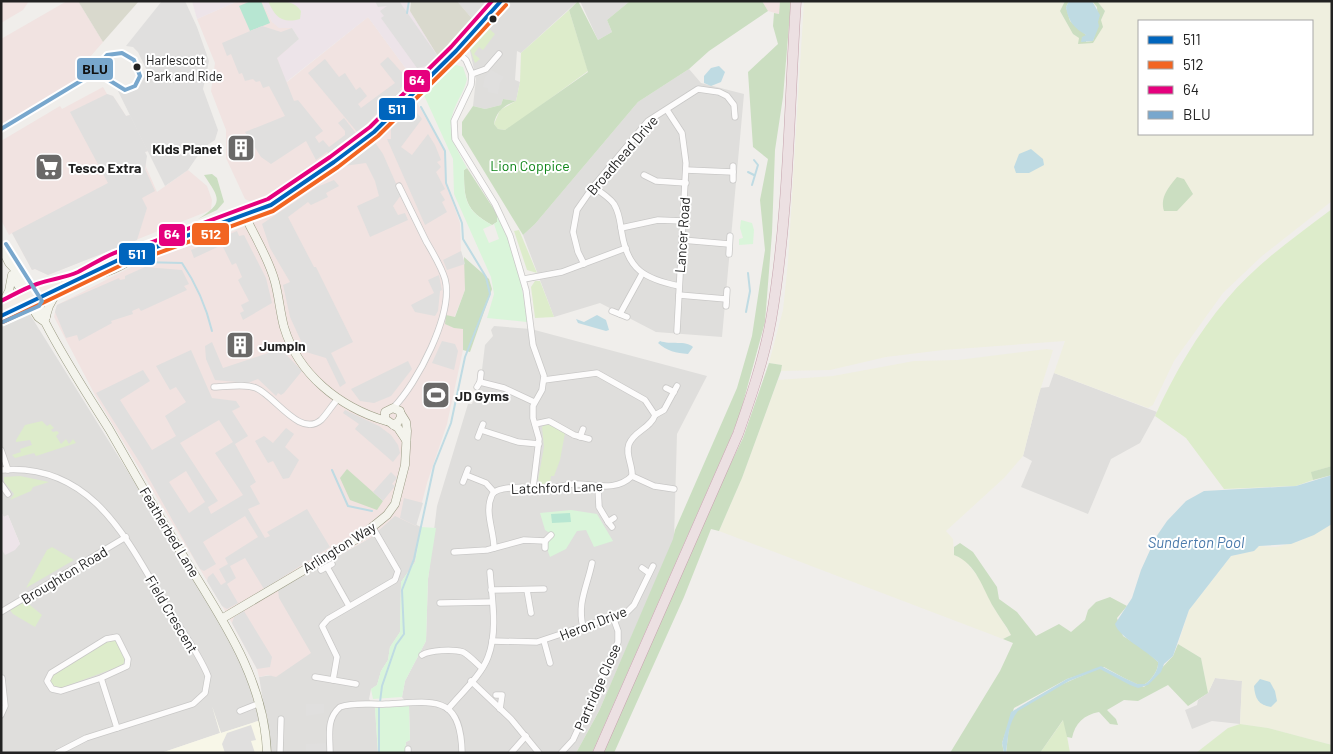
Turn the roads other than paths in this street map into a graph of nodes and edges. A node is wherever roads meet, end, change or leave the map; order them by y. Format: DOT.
graph roads {
  1 [pos="501,1"];
  2 [pos="796,1"];
  3 [pos="456,51"];
  4 [pos="500,53"];
  5 [pos="472,74"];
  6 [pos="667,110"];
  7 [pos="735,117"];
  8 [pos="686,170"];
  9 [pos="644,175"];
  10 [pos="733,180"];
  11 [pos="686,183"];
  12 [pos="400,186"];
  13 [pos="593,187"];
  14 [pos="245,216"];
  15 [pos="684,221"];
  16 [pos="621,228"];
  17 [pos="730,236"];
  18 [pos="682,240"];
  19 [pos="729,244"];
  20 [pos="1,247"];
  21 [pos="626,248"];
  22 [pos="729,254"];
  23 [pos="9,263"];
  24 [pos="584,264"];
  25 [pos="642,274"];
  26 [pos="13,277"];
  27 [pos="524,279"];
  28 [pos="60,286"];
  29 [pos="679,286"];
  30 [pos="727,290"];
  31 [pos="679,295"];
  32 [pos="30,299"];
  33 [pos="726,299"];
  34 [pos="726,306"];
  35 [pos="1,307"];
  36 [pos="612,311"];
  37 [pos="620,314"];
  38 [pos="1,316"];
  39 [pos="626,318"];
  40 [pos="45,320"];
  41 [pos="677,331"];
  42 [pos="481,373"];
  43 [pos="544,380"];
  44 [pos="677,386"];
  45 [pos="214,387"];
  46 [pos="666,388"];
  47 [pos="674,392"];
  48 [pos="338,398"];
  49 [pos="534,402"];
  50 [pos="398,411"];
  51 [pos="385,412"];
  52 [pos="366,413"];
  53 [pos="656,415"];
  54 [pos="389,423"];
  55 [pos="535,424"];
  56 [pos="583,429"];
  57 [pos="478,437"];
  58 [pos="580,437"];
  59 [pos="589,439"];
  60 [pos="406,440"];
  61 [pos="539,444"];
  62 [pos="1,450"];
  63 [pos="3,471"];
  64 [pos="632,476"];
  65 [pos="463,482"];
  66 [pos="1,484"];
  67 [pos="598,487"];
  68 [pos="533,488"];
  69 [pos="674,489"];
  70 [pos="494,492"];
  71 [pos="8,494"];
  72 [pos="614,518"];
  73 [pos="373,528"];
  74 [pos="551,534"];
  75 [pos="126,538"];
  76 [pos="494,548"];
  77 [pos="454,552"];
  78 [pos="592,564"];
  79 [pos="653,566"];
  80 [pos="327,567"];
  81 [pos="642,568"];
  82 [pos="490,572"];
  83 [pos="650,573"];
  84 [pos="544,589"];
  85 [pos="491,590"];
  86 [pos="527,590"];
  87 [pos="492,602"];
  88 [pos="440,603"];
  89 [pos="349,606"];
  90 [pos="1,612"];
  91 [pos="531,613"];
  92 [pos="614,617"];
  93 [pos="222,618"];
  94 [pos="583,627"];
  95 [pos="544,640"];
  96 [pos="492,641"];
  97 [pos="425,651"];
  98 [pos="550,663"];
  99 [pos="482,668"];
  100 [pos="315,677"];
  101 [pos="2,678"];
  102 [pos="101,678"];
  103 [pos="334,680"];
  104 [pos="471,681"];
  105 [pos="356,684"];
  106 [pos="2,686"];
  107 [pos="502,695"];
  108 [pos="260,703"];
  109 [pos="448,709"];
  110 [pos="500,709"];
  111 [pos="240,711"];
  112 [pos="1,715"];
  113 [pos="279,723"];
  114 [pos="117,728"];
  115 [pos="526,736"];
  116 [pos="68,746"];
  117 [pos="57,753"];
  118 [pos="70,753"];
  119 [pos="267,753"];
  120 [pos="280,753"];
  121 [pos="330,753"];
  122 [pos="462,753"];
  123 [pos="511,753"];
  124 [pos="539,753"];
  125 [pos="561,753"];
  126 [pos="598,753"];
  1 -- 3 [label="main road"];
  2 -- 126 [label="highway"];
  3 -- 5 [label="street"];
  3 -- 14 [label="main road"];
  4 -- 5 [label="street"];
  5 -- 27 [label="street"];
  6 -- 7 [label="street, Broadhead Drive"];
  6 -- 8 [label="street, Lancer Road"];
  6 -- 13 [label="street, Broadhead Drive"];
  8 -- 10 [label="street"];
  8 -- 11 [label="street, Lancer Road"];
  9 -- 11 [label="street, Lancer Road"];
  11 -- 15 [label="street, Lancer Road"];
  12 -- 50 [label="street"];
  13 -- 16 [label="street"];
  13 -- 24 [label="street, Broadhead Drive"];
  14 -- 28 [label="main road"];
  14 -- 48 [label="street"];
  15 -- 16 [label="street"];
  15 -- 18 [label="street, Lancer Road"];
  16 -- 21 [label="street"];
  17 -- 19 [label="street"];
  18 -- 19 [label="street"];
  18 -- 29 [label="street, Lancer Road"];
  19 -- 22 [label="street"];
  20 -- 23 [label="street"];
  21 -- 24 [label="street"];
  21 -- 25 [label="street"];
  23 -- 26 [label="street, Featherbed Lane"];
  23 -- 32 [label="street"];
  24 -- 27 [label="street"];
  25 -- 29 [label="street"];
  25 -- 37 [label="street"];
  26 -- 32 [label="street, Featherbed Lane"];
  26 -- 35 [label="street"];
  27 -- 43 [label="street"];
  28 -- 32 [label="main road"];
  28 -- 40 [label="street"];
  29 -- 31 [label="street, Lancer Road"];
  30 -- 33 [label="street"];
  31 -- 33 [label="street"];
  31 -- 41 [label="street, Lancer Road"];
  32 -- 35 [label="main road"];
  32 -- 38 [label="main road"];
  32 -- 40 [label="street, Featherbed Lane"];
  33 -- 34 [label="street"];
  36 -- 37 [label="street"];
  37 -- 39 [label="street"];
  40 -- 93 [label="street, Featherbed Lane"];
  42 -- 49 [label="street"];
  43 -- 49 [label="street"];
  43 -- 53 [label="street"];
  44 -- 47 [label="street"];
  45 -- 48 [label="street"];
  46 -- 47 [label="street"];
  47 -- 53 [label="street"];
  48 -- 52 [label="street"];
  49 -- 55 [label="street"];
  50 -- 51 [label="street"];
  50 -- 54 [label="street"];
  50 -- 60 [label="street, Arlington Way"];
  51 -- 52 [label="street"];
  51 -- 54 [label="street"];
  52 -- 54 [label="street"];
  53 -- 64 [label="street"];
  54 -- 60 [label="street"];
  55 -- 58 [label="street"];
  55 -- 61 [label="street"];
  56 -- 58 [label="street"];
  57 -- 61 [label="street"];
  58 -- 59 [label="street"];
  60 -- 73 [label="street, Arlington Way"];
  61 -- 68 [label="street"];
  62 -- 63 [label="street"];
  63 -- 75 [label="street, Field Crescent"];
  64 -- 67 [label="street, Latchford Lane"];
  64 -- 69 [label="street"];
  65 -- 70 [label="street"];
  66 -- 71 [label="street"];
  67 -- 68 [label="street, Latchford Lane"];
  67 -- 72 [label="street"];
  68 -- 70 [label="street, Latchford Lane"];
  70 -- 76 [label="street, Latchford Lane"];
  73 -- 89 [label="street"];
  73 -- 93 [label="street, Arlington Way"];
  74 -- 76 [label="street"];
  75 -- 90 [label="street, Broughton Road"];
  75 -- 114 [label="street, Field Crescent"];
  76 -- 77 [label="street"];
  78 -- 94 [label="street"];
  79 -- 83 [label="street, Heron Drive"];
  80 -- 89 [label="street"];
  81 -- 83 [label="street"];
  82 -- 85 [label="street"];
  83 -- 92 [label="street, Heron Drive"];
  84 -- 86 [label="street"];
  85 -- 86 [label="street"];
  85 -- 87 [label="street"];
  86 -- 91 [label="street"];
  87 -- 88 [label="street"];
  87 -- 96 [label="street"];
  89 -- 103 [label="street"];
  92 -- 94 [label="street, Heron Drive"];
  92 -- 125 [label="street, Partridge Close"];
  93 -- 108 [label="street, Featherbed Lane"];
  94 -- 95 [label="street, Heron Drive"];
  95 -- 96 [label="street, Heron Drive"];
  95 -- 98 [label="street, Heron Drive"];
  96 -- 99 [label="street"];
  97 -- 99 [label="street"];
  99 -- 104 [label="street"];
  100 -- 103 [label="street"];
  101 -- 106 [label="street"];
  102 -- 102 [label="street"];
  102 -- 114 [label="street"];
  103 -- 105 [label="street"];
  104 -- 109 [label="street"];
  104 -- 110 [label="street"];
  106 -- 112 [label="street"];
  107 -- 110 [label="street"];
  108 -- 111 [label="street"];
  108 -- 119 [label="street, Featherbed Lane"];
  109 -- 121 [label="street"];
  109 -- 122 [label="street"];
  110 -- 115 [label="street"];
  113 -- 120 [label="street"];
  114 -- 116 [label="street, Field Crescent"];
  115 -- 123 [label="street"];
  115 -- 124 [label="street"];
  116 -- 117 [label="street, Field Crescent"];
  116 -- 118 [label="street"];
}
